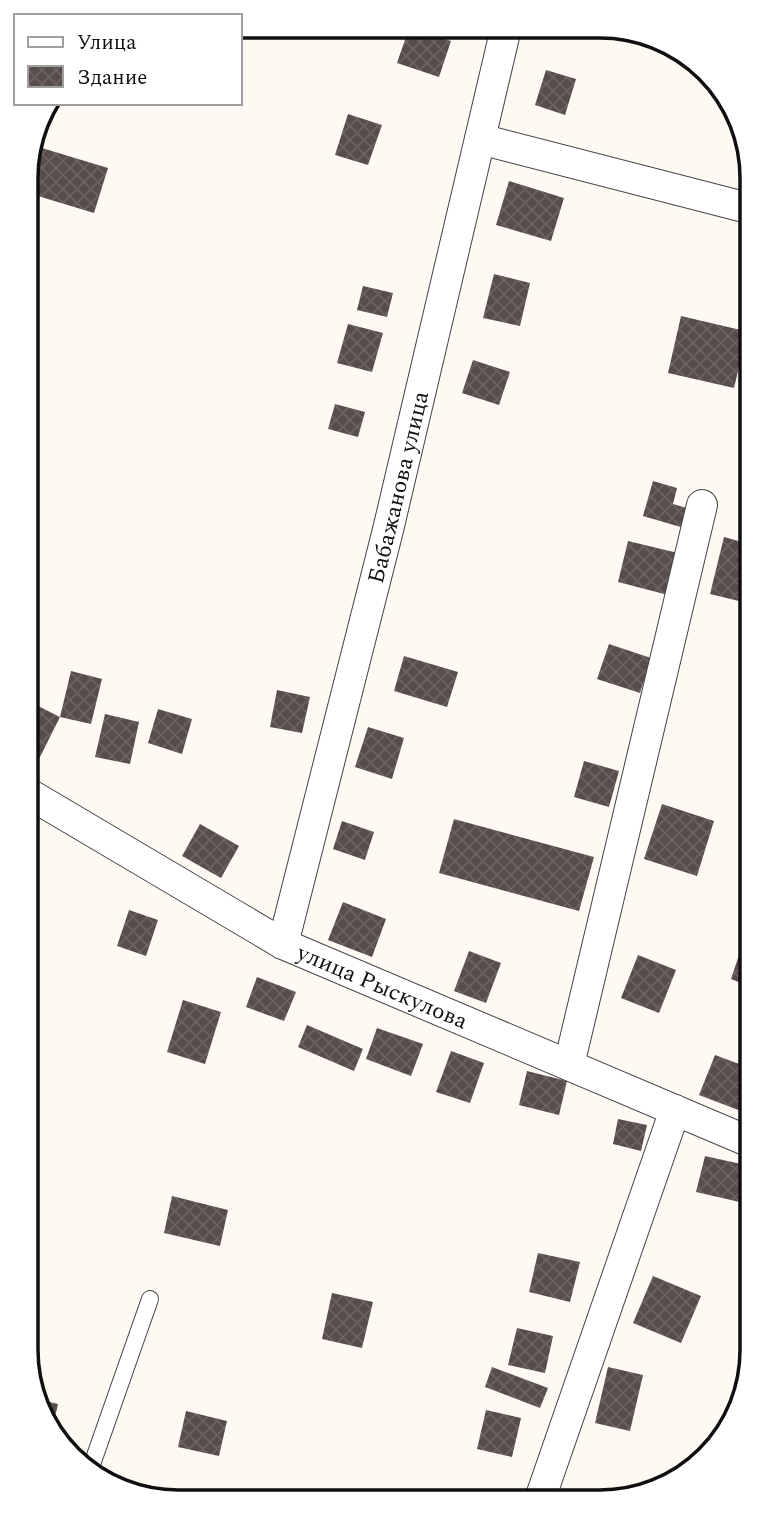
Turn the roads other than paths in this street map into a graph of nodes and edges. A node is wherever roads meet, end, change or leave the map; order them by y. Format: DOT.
graph roads {
  1 [pos="504,38"];
  2 [pos="480,139"];
  3 [pos="740,206"];
  4 [pos="702,505"];
  5 [pos="38,799"];
  6 [pos="283,944"];
  7 [pos="569,1065"];
  8 [pos="676,1110"];
  9 [pos="739,1137"];
  10 [pos="150,1299"];
  11 [pos="93,1462"];
  12 [pos="543,1490"];
  1 -- 2 [label="street, Бабажанова улица"];
  2 -- 3 [label="street"];
  2 -- 6 [label="street, Бабажанова улица"];
  4 -- 7 [label="street"];
  5 -- 6 [label="street, улица Рыскулова"];
  6 -- 7 [label="street, улица Рыскулова"];
  7 -- 8 [label="street, улица Рыскулова"];
  8 -- 9 [label="street, улица Рыскулова"];
  8 -- 12 [label="street"];
  10 -- 11 [label="lane"];
}
